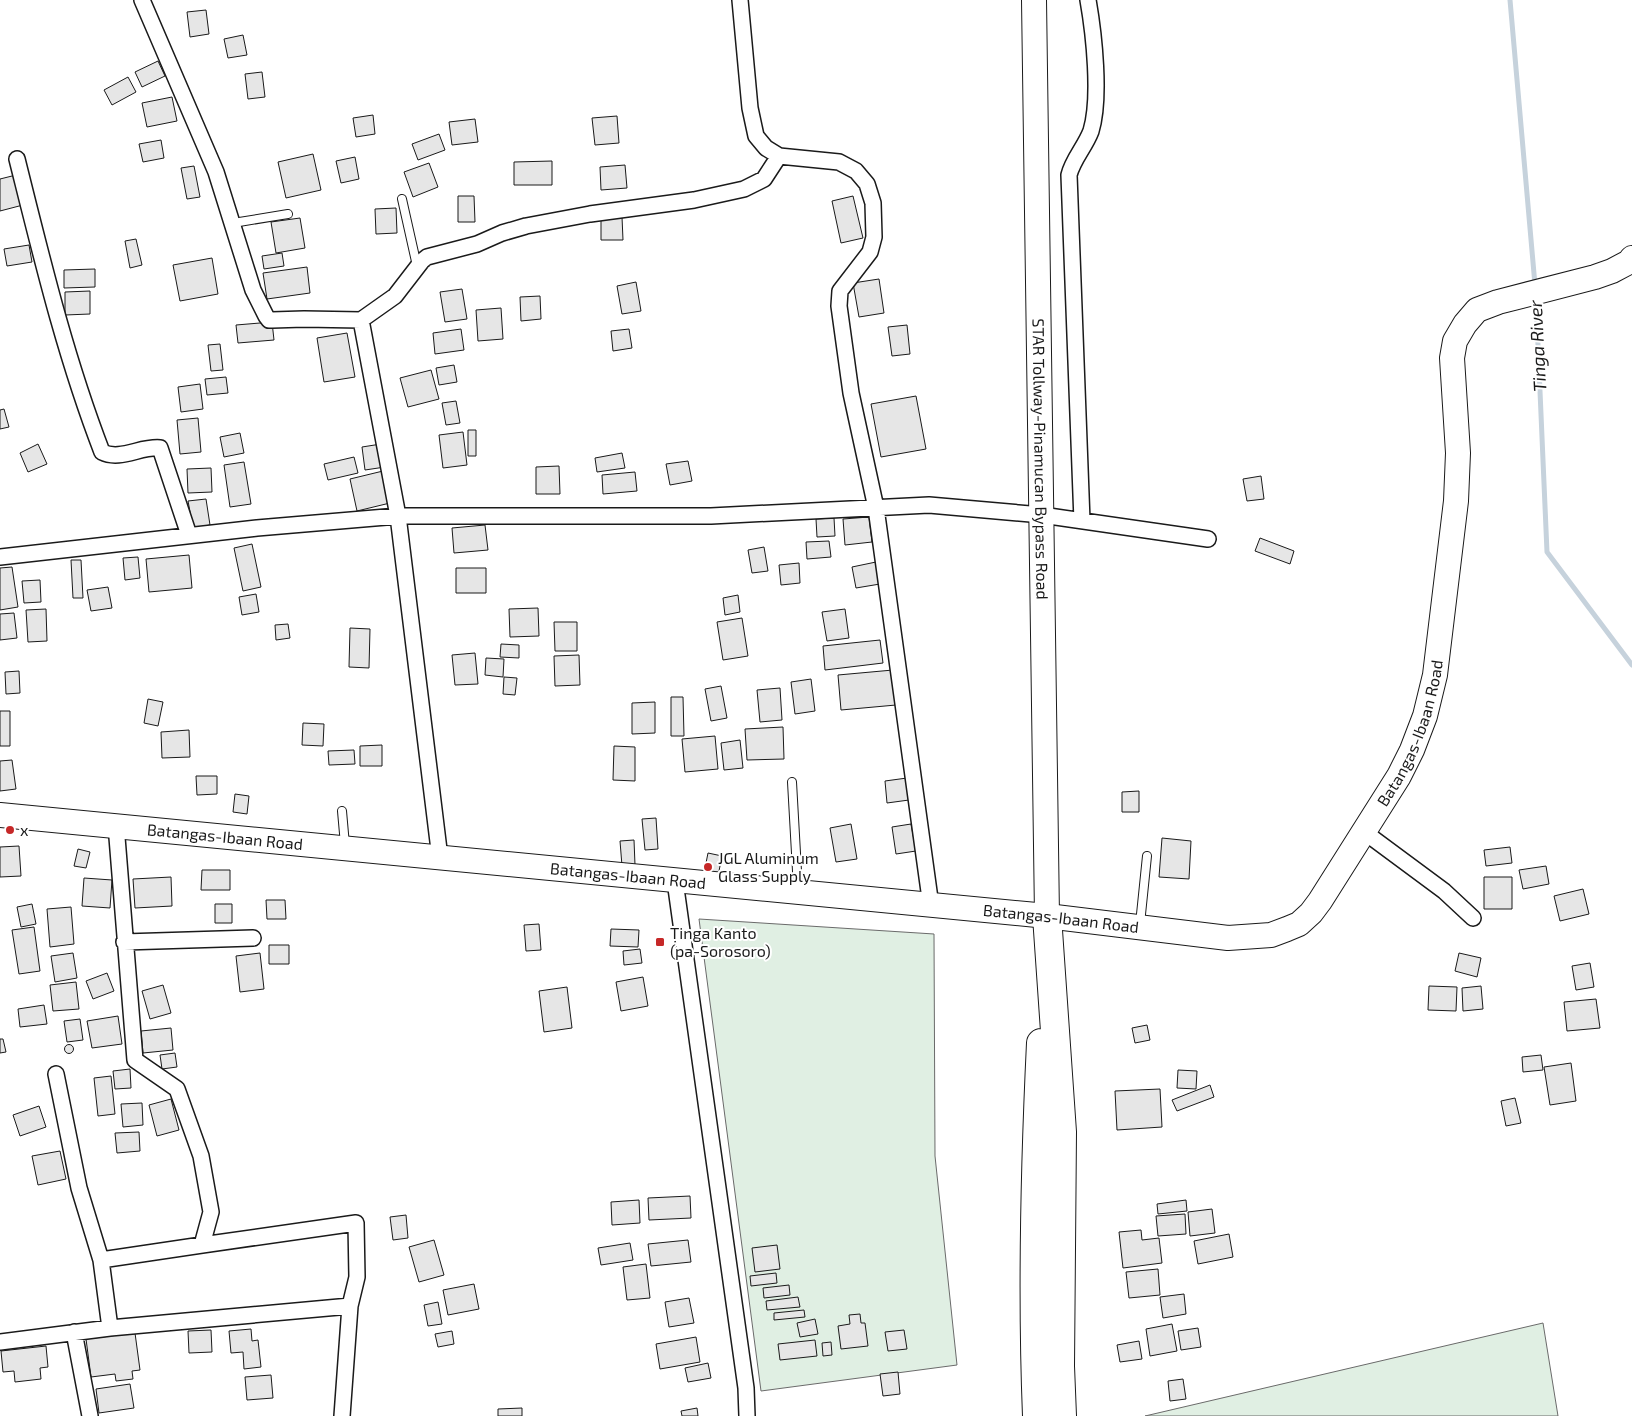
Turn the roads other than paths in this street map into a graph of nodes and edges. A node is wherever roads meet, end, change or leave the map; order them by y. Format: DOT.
graph roads {
  1 [pos="142,0"];
  2 [pos="740,0"];
  3 [pos="1034,0"];
  4 [pos="1088,0"];
  5 [pos="779,156"];
  6 [pos="17,159"];
  7 [pos="402,199"];
  8 [pos="288,214"];
  9 [pos="233,223"];
  10 [pos="1632,258"];
  11 [pos="418,266"];
  12 [pos="361,320"];
  13 [pos="876,508"];
  14 [pos="1042,515"];
  15 [pos="398,516"];
  16 [pos="1082,521"];
  17 [pos="190,535"];
  18 [pos="1208,539"];
  19 [pos="0,557"];
  20 [pos="792,782"];
  21 [pos="342,812"];
  22 [pos="0,815"];
  23 [pos="116,825"];
  24 [pos="1363,831"];
  25 [pos="346,849"];
  26 [pos="1147,856"];
  27 [pos="440,858"];
  28 [pos="675,881"];
  29 [pos="798,893"];
  30 [pos="931,906"];
  31 [pos="1047,916"];
  32 [pos="1473,918"];
  33 [pos="1140,928"];
  34 [pos="253,938"];
  35 [pos="124,942"];
  36 [pos="56,1074"];
  37 [pos="202,1245"];
  38 [pos="101,1260"];
  39 [pos="350,1306"];
  40 [pos="110,1328"];
  41 [pos="74,1332"];
  42 [pos="0,1342"];
  43 [pos="90,1416"];
  44 [pos="342,1416"];
  45 [pos="747,1416"];
  46 [pos="1037,1416"];
  47 [pos="1062,1416"];
  1 -- 9 [label="street"];
  2 -- 5 [label="street"];
  3 -- 14 [label="main road, STAR Tollway-Pinamucan Bypass Road"];
  4 -- 16 [label="street"];
  5 -- 11 [label="street"];
  5 -- 13 [label="street"];
  6 -- 17 [label="street"];
  7 -- 11 [label="lane"];
  8 -- 9 [label="lane"];
  9 -- 12 [label="street"];
  10 -- 24 [label="main road, Batangas-Ibaan Road"];
  11 -- 12 [label="street"];
  12 -- 15 [label="street"];
  13 -- 14 [label="street"];
  13 -- 15 [label="street"];
  13 -- 30 [label="street"];
  14 -- 16 [label="street"];
  14 -- 31 [label="main road, STAR Tollway-Pinamucan Bypass Road"];
  15 -- 17 [label="street"];
  15 -- 27 [label="street"];
  16 -- 18 [label="street"];
  17 -- 19 [label="street"];
  20 -- 29 [label="lane"];
  21 -- 25 [label="lane"];
  22 -- 23 [label="main road, Batangas-Ibaan Road"];
  23 -- 25 [label="main road, Batangas-Ibaan Road"];
  23 -- 35 [label="street"];
  24 -- 32 [label="street"];
  24 -- 33 [label="main road, Batangas-Ibaan Road"];
  25 -- 27 [label="main road, Batangas-Ibaan Road"];
  26 -- 33 [label="lane"];
  27 -- 28 [label="main road, Batangas-Ibaan Road"];
  28 -- 29 [label="main road, Batangas-Ibaan Road"];
  28 -- 45 [label="street"];
  29 -- 30 [label="main road, Batangas-Ibaan Road"];
  30 -- 31 [label="main road, Batangas-Ibaan Road"];
  31 -- 33 [label="main road, Batangas-Ibaan Road"];
  31 -- 46 [label="highway"];
  31 -- 47 [label="highway"];
  34 -- 35 [label="street"];
  35 -- 37 [label="street"];
  36 -- 38 [label="street"];
  37 -- 38 [label="street"];
  37 -- 39 [label="street"];
  38 -- 40 [label="street"];
  39 -- 40 [label="street"];
  39 -- 44 [label="street"];
  40 -- 41 [label="street"];
  41 -- 42 [label="street"];
  41 -- 43 [label="street"];
}
